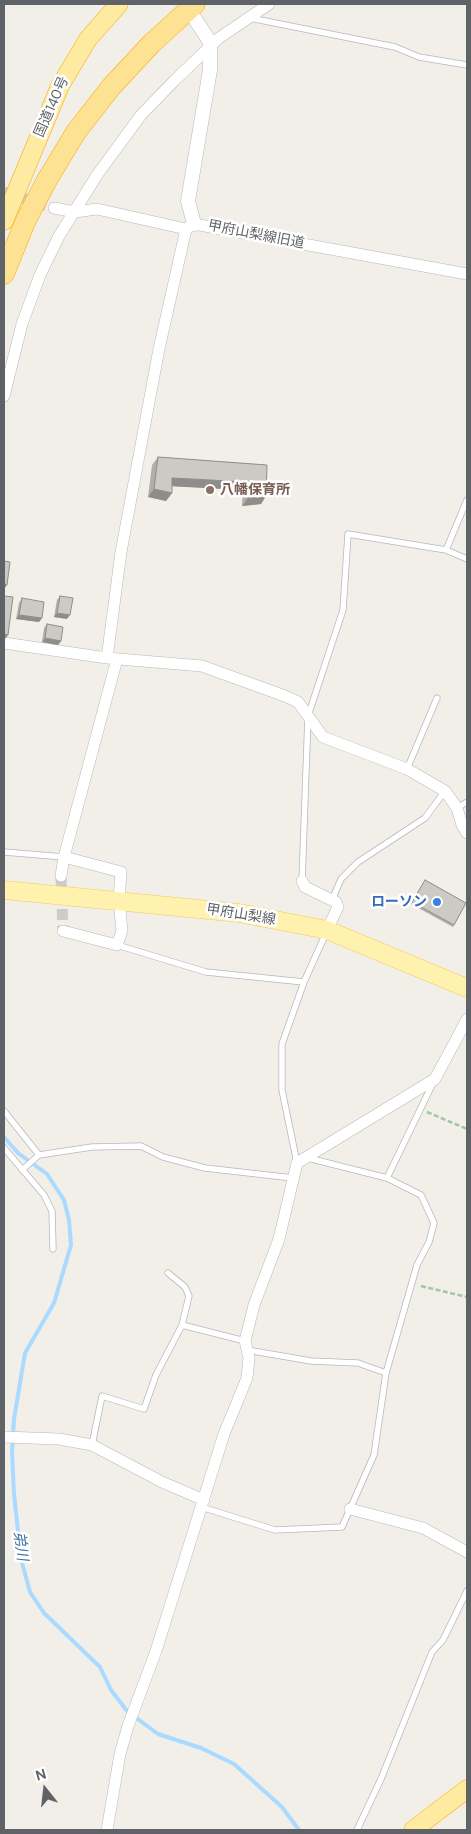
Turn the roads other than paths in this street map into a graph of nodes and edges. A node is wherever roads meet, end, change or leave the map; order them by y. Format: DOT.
graph roads {
  1 [pos="119,4"];
  2 [pos="268,4"];
  3 [pos="195,11"];
  4 [pos="246,17"];
  5 [pos="210,47"];
  6 [pos="467,65"];
  7 [pos="54,208"];
  8 [pos="75,212"];
  9 [pos="4,220"];
  10 [pos="190,226"];
  11 [pos="4,274"];
  12 [pos="467,274"];
  13 [pos="4,396"];
  14 [pos="467,500"];
  15 [pos="446,550"];
  16 [pos="467,559"];
  17 [pos="4,643"];
  18 [pos="112,658"];
  19 [pos="438,698"];
  20 [pos="308,716"];
  21 [pos="407,769"];
  22 [pos="445,791"];
  23 [pos="462,805"];
  24 [pos="467,832"];
  25 [pos="4,852"];
  26 [pos="64,857"];
  27 [pos="61,876"];
  28 [pos="302,881"];
  29 [pos="4,890"];
  30 [pos="119,900"];
  31 [pos="332,900"];
  32 [pos="327,930"];
  33 [pos="63,931"];
  34 [pos="117,945"];
  35 [pos="304,982"];
  36 [pos="467,988"];
  37 [pos="467,1018"];
  38 [pos="435,1079"];
  39 [pos="4,1111"];
  40 [pos="4,1148"];
  41 [pos="39,1155"];
  42 [pos="301,1160"];
  43 [pos="22,1170"];
  44 [pos="293,1178"];
  45 [pos="387,1178"];
  46 [pos="53,1249"];
  47 [pos="168,1273"];
  48 [pos="182,1325"];
  49 [pos="246,1346"];
  50 [pos="386,1372"];
  51 [pos="4,1437"];
  52 [pos="92,1444"];
  53 [pos="203,1504"];
  54 [pos="350,1510"];
  55 [pos="467,1552"];
  56 [pos="467,1591"];
  57 [pos="467,1789"];
  58 [pos="107,1830"];
  59 [pos="357,1830"];
  60 [pos="413,1830"];
  1 -- 9 [label="highway, 国道140号"];
  2 -- 4 [label="street"];
  3 -- 5 [label="street, 甲府山梨線旧道"];
  3 -- 11 [label="highway"];
  4 -- 5 [label="street"];
  4 -- 6 [label="lane"];
  5 -- 8 [label="street"];
  5 -- 10 [label="street, 甲府山梨線旧道"];
  7 -- 8 [label="street"];
  8 -- 10 [label="street"];
  8 -- 13 [label="street"];
  10 -- 12 [label="street, 甲府山梨線旧道"];
  10 -- 18 [label="street"];
  14 -- 15 [label="lane"];
  15 -- 16 [label="lane"];
  15 -- 20 [label="lane"];
  17 -- 18 [label="street"];
  18 -- 20 [label="street"];
  18 -- 26 [label="street"];
  19 -- 21 [label="lane"];
  20 -- 21 [label="street"];
  20 -- 28 [label="lane"];
  21 -- 22 [label="street"];
  22 -- 23 [label="street"];
  22 -- 31 [label="lane"];
  23 -- 24 [label="street"];
  25 -- 26 [label="lane"];
  26 -- 27 [label="street"];
  26 -- 30 [label="street"];
  28 -- 31 [label="street"];
  29 -- 30 [label="main road, 甲府山梨線"];
  30 -- 32 [label="main road, 甲府山梨線"];
  30 -- 34 [label="street"];
  31 -- 32 [label="street"];
  32 -- 35 [label="lane"];
  32 -- 36 [label="main road, 甲府山梨線"];
  33 -- 34 [label="street"];
  34 -- 35 [label="lane"];
  35 -- 42 [label="lane"];
  37 -- 38 [label="street"];
  38 -- 42 [label="street"];
  38 -- 45 [label="lane"];
  39 -- 41 [label="lane"];
  40 -- 43 [label="lane"];
  41 -- 43 [label="lane"];
  41 -- 44 [label="lane"];
  42 -- 44 [label="street"];
  42 -- 45 [label="lane"];
  43 -- 46 [label="lane"];
  44 -- 49 [label="street"];
  45 -- 50 [label="lane"];
  47 -- 48 [label="lane"];
  48 -- 49 [label="lane"];
  48 -- 52 [label="lane"];
  49 -- 50 [label="lane"];
  49 -- 53 [label="street"];
  50 -- 54 [label="lane"];
  51 -- 52 [label="street"];
  52 -- 53 [label="street"];
  53 -- 54 [label="lane"];
  53 -- 58 [label="street"];
  54 -- 55 [label="street"];
  56 -- 59 [label="lane"];
  57 -- 60 [label="highway"];
}
